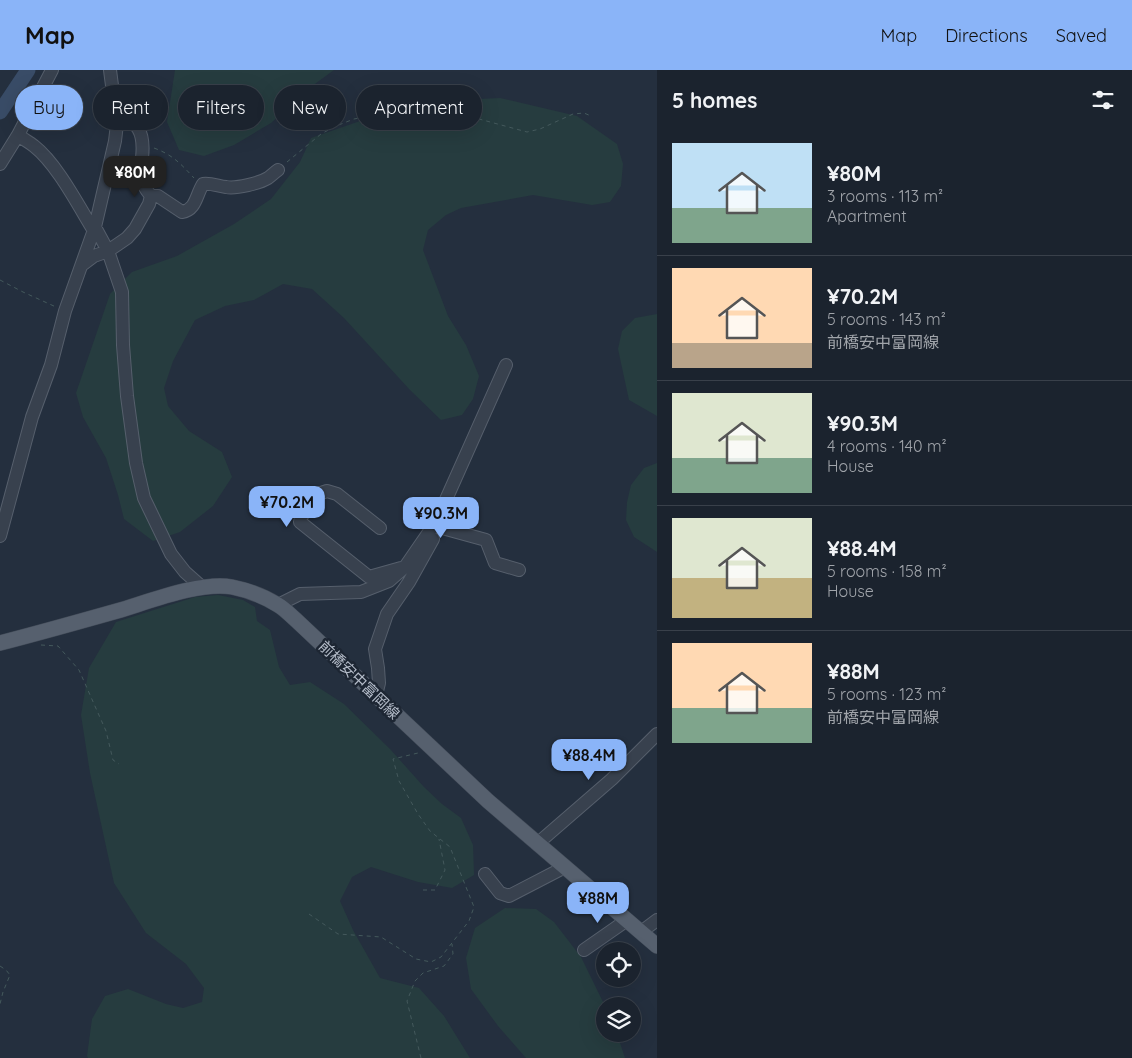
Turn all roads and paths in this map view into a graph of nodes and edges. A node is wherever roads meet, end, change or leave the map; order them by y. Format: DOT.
graph roads {
  1 [pos="52,70"];
  2 [pos="110,70"];
  3 [pos="112,85"];
  4 [pos="591,116"];
  5 [pos="116,130"];
  6 [pos="139,130"];
  7 [pos="18,135"];
  8 [pos="143,140"];
  9 [pos="0,164"];
  10 [pos="278,170"];
  11 [pos="203,184"];
  12 [pos="151,196"];
  13 [pos="95,229"];
  14 [pos="108,251"];
  15 [pos="82,265"];
  16 [pos="0,280"];
  17 [pos="65,311"];
  18 [pos="506,365"];
  19 [pos="6,488"];
  20 [pos="436,524"];
  21 [pos="380,528"];
  22 [pos="0,536"];
  23 [pos="405,567"];
  24 [pos="519,570"];
  25 [pos="203,588"];
  26 [pos="278,606"];
  27 [pos="0,643"];
  28 [pos="40,644"];
  29 [pos="376,695"];
  30 [pos="657,734"];
  31 [pos="432,749"];
  32 [pos="119,764"];
  33 [pos="439,838"];
  34 [pos="537,844"];
  35 [pos="565,867"];
  36 [pos="485,874"];
  37 [pos="423,890"];
  38 [pos="309,914"];
  39 [pos="627,920"];
  40 [pos="657,920"];
  41 [pos="641,932"];
  42 [pos="452,944"];
  43 [pos="657,946"];
  44 [pos="584,950"];
  45 [pos="0,966"];
  46 [pos="0,1004"];
  47 [pos="421,1058"];
  1 -- 7 [label="street"];
  2 -- 3 [label="street"];
  4 -- 10 [label="path"];
  5 -- 13 [label="street"];
  6 -- 8 [label="street"];
  7 -- 9 [label="street"];
  7 -- 13 [label="street"];
  8 -- 11 [label="path"];
  8 -- 12 [label="street"];
  10 -- 11 [label="street"];
  11 -- 12 [label="street"];
  12 -- 14 [label="street"];
  13 -- 14 [label="street"];
  13 -- 15 [label="street"];
  14 -- 15 [label="street"];
  14 -- 25 [label="street"];
  15 -- 17 [label="street"];
  16 -- 17 [label="path"];
  17 -- 19 [label="street"];
  18 -- 20 [label="street"];
  19 -- 22 [label="street"];
  20 -- 23 [label="street"];
  20 -- 24 [label="street"];
  20 -- 29 [label="street"];
  21 -- 23 [label="street"];
  23 -- 26 [label="street"];
  25 -- 26 [label="main road, 前橋安中富岡線"];
  25 -- 27 [label="main road, 前橋安中富岡線"];
  26 -- 29 [label="main road, 前橋安中富岡線"];
  28 -- 32 [label="path"];
  29 -- 31 [label="main road, 前橋安中富岡線"];
  30 -- 34 [label="street"];
  31 -- 33 [label="path"];
  31 -- 34 [label="main road, 前橋安中富岡線"];
  33 -- 37 [label="path"];
  33 -- 42 [label="path"];
  34 -- 35 [label="main road, 前橋安中富岡線"];
  35 -- 36 [label="street"];
  35 -- 39 [label="main road, 前橋安中富岡線"];
  38 -- 42 [label="path"];
  39 -- 41 [label="main road, 前橋安中富岡線"];
  39 -- 44 [label="street"];
  40 -- 41 [label="street"];
  41 -- 43 [label="main road, 前橋安中富岡線"];
  42 -- 47 [label="path"];
  45 -- 46 [label="path"];
}
